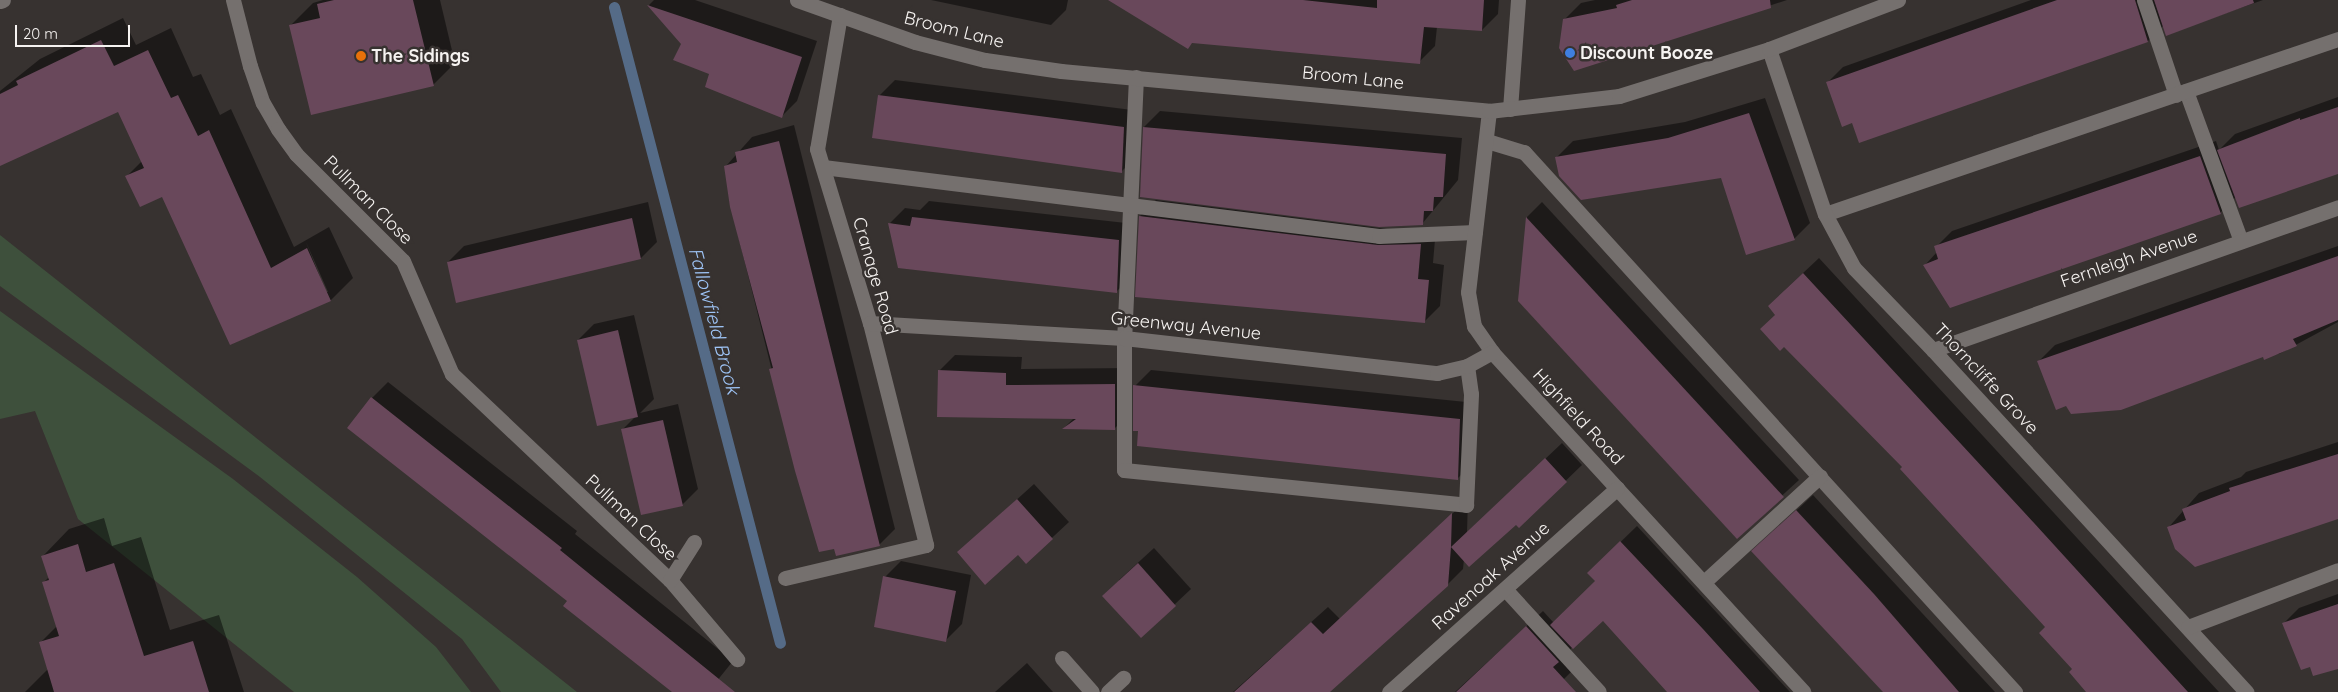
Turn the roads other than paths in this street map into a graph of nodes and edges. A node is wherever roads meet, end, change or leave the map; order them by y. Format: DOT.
graph roads {
  1 [pos="233,0"];
  2 [pos="797,0"];
  3 [pos="1518,0"];
  4 [pos="1898,0"];
  5 [pos="2144,0"];
  6 [pos="1867,6"];
  7 [pos="840,15"];
  8 [pos="2338,38"];
  9 [pos="1769,50"];
  10 [pos="1136,77"];
  11 [pos="2181,93"];
  12 [pos="1510,109"];
  13 [pos="1490,111"];
  14 [pos="1487,141"];
  15 [pos="823,167"];
  16 [pos="1128,205"];
  17 [pos="2338,207"];
  18 [pos="1826,214"];
  19 [pos="1475,232"];
  20 [pos="2241,241"];
  21 [pos="870,323"];
  22 [pos="1124,338"];
  23 [pos="1933,350"];
  24 [pos="1492,352"];
  25 [pos="1466,366"];
  26 [pos="1820,476"];
  27 [pos="1618,488"];
  28 [pos="694,542"];
  29 [pos="2338,570"];
  30 [pos="785,578"];
  31 [pos="670,580"];
  32 [pos="1704,582"];
  33 [pos="1505,589"];
  34 [pos="2188,626"];
  35 [pos="1062,658"];
  36 [pos="737,659"];
  37 [pos="1122,678"];
  38 [pos="1092,692"];
  39 [pos="1108,692"];
  40 [pos="1389,692"];
  41 [pos="1599,692"];
  42 [pos="1804,692"];
  43 [pos="2015,692"];
  44 [pos="2246,692"];
  1 -- 31 [label="street, Pullman Close"];
  2 -- 7 [label="street, Broom Lane"];
  3 -- 12 [label="street"];
  4 -- 6 [label="street, Broom Lane"];
  5 -- 11 [label="street"];
  6 -- 9 [label="street, Broom Lane"];
  7 -- 10 [label="street, Broom Lane"];
  7 -- 15 [label="street, Cranage Road"];
  8 -- 11 [label="street"];
  9 -- 12 [label="street, Broom Lane"];
  9 -- 18 [label="street, Thorncliffe Grove"];
  10 -- 13 [label="street, Broom Lane"];
  10 -- 16 [label="street"];
  11 -- 18 [label="street"];
  11 -- 20 [label="street"];
  12 -- 13 [label="street, Broom Lane"];
  13 -- 14 [label="street, Highfield Road"];
  14 -- 19 [label="street, Highfield Road"];
  14 -- 26 [label="street"];
  15 -- 16 [label="street"];
  15 -- 21 [label="street, Cranage Road"];
  16 -- 19 [label="street"];
  16 -- 22 [label="street"];
  17 -- 20 [label="street, Fernleigh Avenue"];
  18 -- 23 [label="street, Thorncliffe Grove"];
  19 -- 24 [label="street, Highfield Road"];
  20 -- 23 [label="street, Fernleigh Avenue"];
  21 -- 22 [label="street, Greenway Avenue"];
  21 -- 30 [label="street, Cranage Road"];
  22 -- 25 [label="street, Greenway Avenue"];
  22 -- 25 [label="street"];
  23 -- 34 [label="street, Thorncliffe Grove"];
  24 -- 25 [label="street, Greenway Avenue"];
  24 -- 27 [label="street, Highfield Road"];
  26 -- 32 [label="street"];
  26 -- 43 [label="street"];
  27 -- 32 [label="street, Highfield Road"];
  27 -- 33 [label="street, Ravenoak Avenue"];
  28 -- 31 [label="street, Pullman Close"];
  29 -- 34 [label="street"];
  31 -- 36 [label="street, Pullman Close"];
  32 -- 42 [label="street, Highfield Road"];
  33 -- 40 [label="street, Ravenoak Avenue"];
  33 -- 41 [label="street"];
  34 -- 44 [label="street, Thorncliffe Grove"];
  35 -- 38 [label="street"];
  37 -- 39 [label="street"];
}
